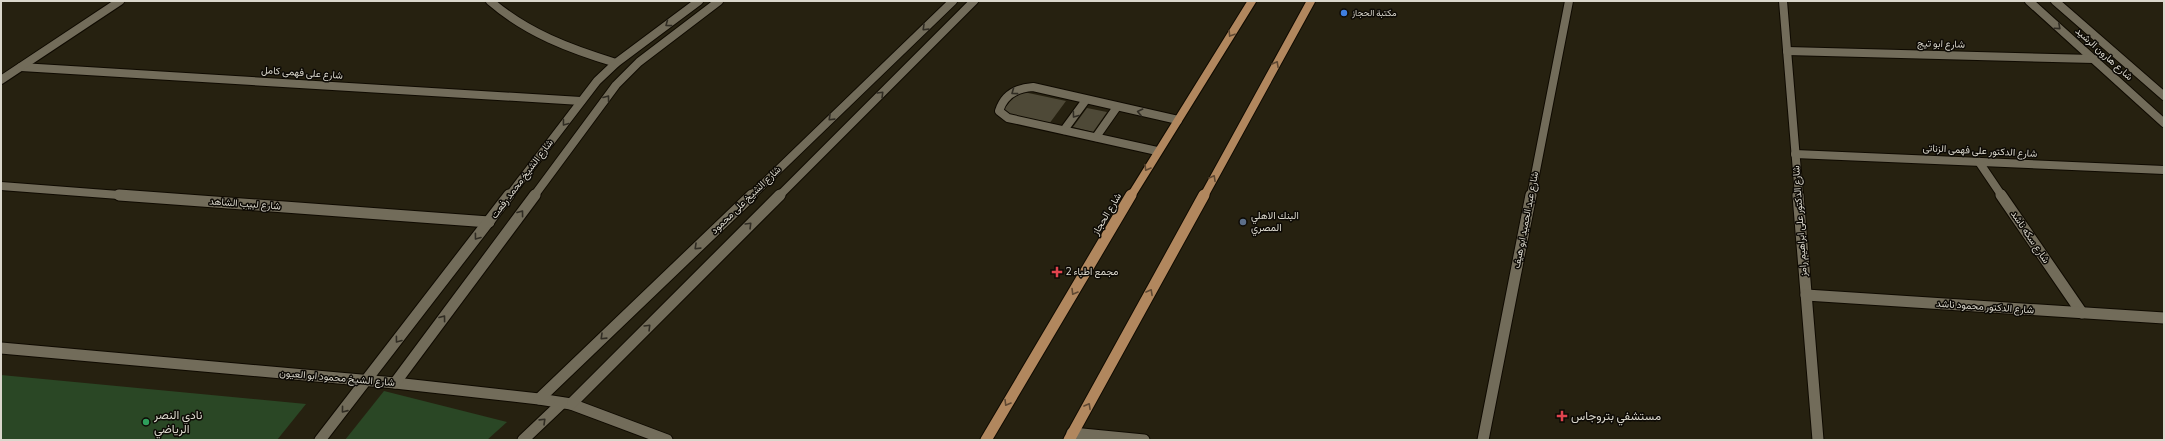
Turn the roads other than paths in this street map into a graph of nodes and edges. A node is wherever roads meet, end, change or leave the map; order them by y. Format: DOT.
graph roads {
  1 [pos="120,1"];
  2 [pos="490,1"];
  3 [pos="699,1"];
  4 [pos="719,1"];
  5 [pos="953,1"];
  6 [pos="974,1"];
  7 [pos="1252,1"];
  8 [pos="1311,1"];
  9 [pos="1569,1"];
  10 [pos="1783,1"];
  11 [pos="2029,1"];
  12 [pos="2055,1"];
  13 [pos="1787,51"];
  14 [pos="2094,59"];
  15 [pos="616,63"];
  16 [pos="21,67"];
  17 [pos="1,80"];
  18 [pos="2164,96"];
  19 [pos="1086,100"];
  20 [pos="581,102"];
  21 [pos="1117,107"];
  22 [pos="1178,120"];
  23 [pos="2164,123"];
  24 [pos="1064,130"];
  25 [pos="1096,138"];
  26 [pos="1157,151"];
  27 [pos="1795,154"];
  28 [pos="1979,162"];
  29 [pos="2164,170"];
  30 [pos="1,186"];
  31 [pos="489,222"];
  32 [pos="1806,295"];
  33 [pos="2082,313"];
  34 [pos="2164,318"];
  35 [pos="1,348"];
  36 [pos="368,380"];
  37 [pos="395,383"];
  38 [pos="539,399"];
  39 [pos="566,403"];
  40 [pos="1071,437"];
  41 [pos="320,440"];
  42 [pos="523,440"];
  43 [pos="667,440"];
  44 [pos="986,440"];
  45 [pos="1130,440"];
  46 [pos="1144,440"];
  47 [pos="1483,440"];
  48 [pos="1818,440"];
  1 -- 16 [label="street"];
  2 -- 15 [label="street"];
  3 -- 15 [label="street, شارع الشيخ محمد رفعت, one-way"];
  37 -- 4 [label="street, شارع الشيخ محمد رفعت, one-way"];
  5 -- 38 [label="street, شارع الشيخ على محمود, one-way"];
  39 -- 6 [label="street, شارع الشيخ على محمود, one-way"];
  7 -- 22 [label="main road, شارع الحجاز, one-way"];
  40 -- 8 [label="main road, one-way"];
  9 -- 47 [label="street, شارع عبد الحميد ابو هيف"];
  10 -- 13 [label="street, شارع الدكتور على ابراهيم رامز"];
  11 -- 14 [label="street, شارع هارون الرشيد, one-way"];
  12 -- 18 [label="street, شارع هارون الرشيد"];
  13 -- 14 [label="street, شارع ابو تيج"];
  13 -- 27 [label="street, شارع الدكتور على ابراهيم رامز"];
  14 -- 23 [label="street, شارع هارون الرشيد"];
  15 -- 20 [label="street, شارع الشيخ محمد رفعت"];
  16 -- 17 [label="street"];
  16 -- 20 [label="street, شارع على فهمى كامل"];
  19 -- 21 [label="street"];
  19 -- 24 [label="street, one-way"];
  19 -- 24 [label="street, one-way"];
  20 -- 31 [label="street, شارع الشيخ محمد رفعت, one-way"];
  22 -- 21 [label="street, one-way"];
  21 -- 25 [label="street"];
  22 -- 26 [label="main road, شارع الحجاز"];
  24 -- 25 [label="street"];
  25 -- 26 [label="street"];
  26 -- 44 [label="main road, شارع الحجاز, one-way"];
  27 -- 28 [label="street, شارع الدكتور على فهمى الزناتى"];
  27 -- 32 [label="street, شارع الدكتور على ابراهيم رامز"];
  28 -- 29 [label="street, شارع الدكتور على فهمى الزناتى"];
  28 -- 33 [label="street, شارع سكه ناشد"];
  30 -- 31 [label="street, شارع لبيب الشاهد"];
  31 -- 36 [label="street, شارع الشيخ محمد رفعت, one-way"];
  32 -- 33 [label="street, شارع الدكتور محمود ناشد"];
  32 -- 48 [label="street, شارع الدكتور على ابراهيم رامز"];
  33 -- 34 [label="street, شارع الدكتور محمود ناشد"];
  35 -- 36 [label="street, شارع الشيخ محمود ابو العيون"];
  36 -- 37 [label="street, شارع الشيخ محمود ابو العيون"];
  36 -- 41 [label="street, شارع الشيخ محمد رفعت, one-way"];
  37 -- 38 [label="street, شارع الشيخ محمود ابو العيون"];
  38 -- 39 [label="street, شارع الشيخ محمود ابو العيون"];
  42 -- 39 [label="street, شارع الشيخ على محمود, one-way"];
  39 -- 43 [label="street, شارع الشيخ محمود ابو العيون"];
  40 -- 45 [label="street"];
  45 -- 46 [label="street"];
}
